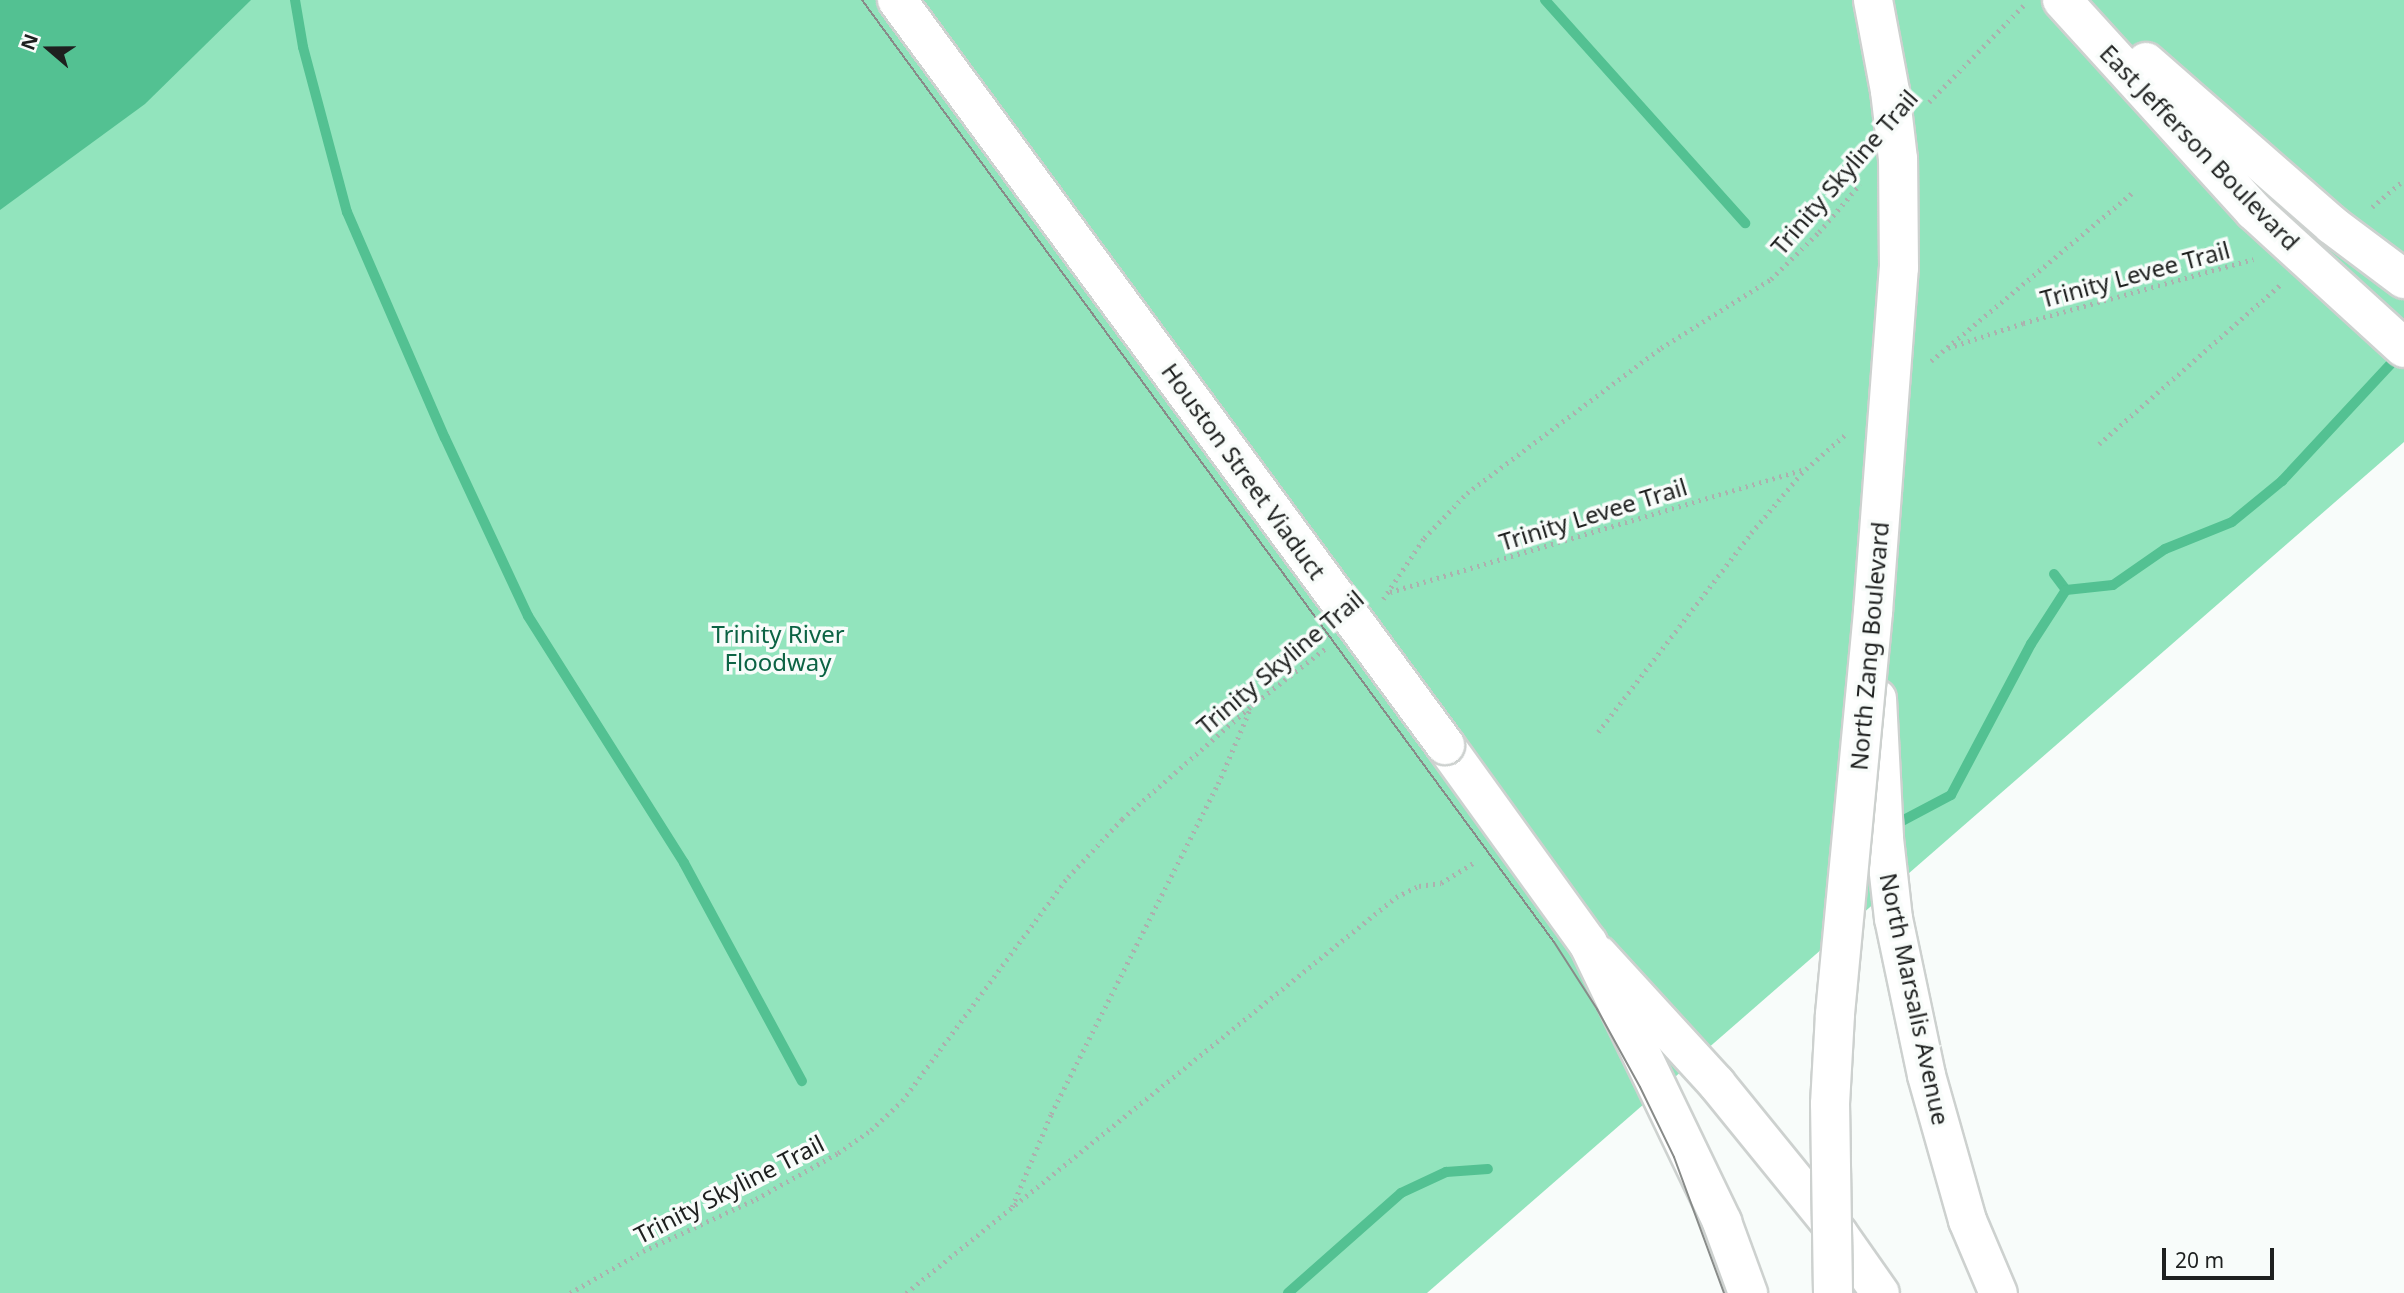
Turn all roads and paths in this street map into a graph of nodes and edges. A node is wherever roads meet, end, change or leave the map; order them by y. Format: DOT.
graph roads {
  1 [pos="897,0"];
  2 [pos="1873,0"];
  3 [pos="2029,0"];
  4 [pos="2062,0"];
  5 [pos="2073,0"];
  6 [pos="1920,112"];
  7 [pos="2404,180"];
  8 [pos="1861,182"];
  9 [pos="2134,191"];
  10 [pos="2365,212"];
  11 [pos="2256,258"];
  12 [pos="2404,279"];
  13 [pos="2285,282"];
  14 [pos="2404,348"];
  15 [pos="2099,444"];
  16 [pos="1390,592"];
  17 [pos="1381,601"];
  18 [pos="1873,612"];
  19 [pos="1334,642"];
  20 [pos="1251,706"];
  21 [pos="1598,733"];
  22 [pos="1475,862"];
  23 [pos="1588,943"];
  24 [pos="1012,1207"];
  25 [pos="570,1293"];
  26 [pos="906,1293"];
  27 [pos="1748,1293"];
  28 [pos="1833,1293"];
  29 [pos="1880,1293"];
  30 [pos="1998,1293"];
  1 -- 23 [label="main road, Houston Street Viaduct, bridge"];
  2 -- 18 [label="main road, North Zang Boulevard, bridge"];
  3 -- 6 [label="path, Trinity Skyline Trail"];
  4 -- 14 [label="main road, East Jefferson Boulevard, bridge"];
  5 -- 12 [label="main road, bridge"];
  7 -- 10 [label="path"];
  8 -- 16 [label="path, Trinity Skyline Trail"];
  9 -- 11 [label="path, Trinity Levee Trail"];
  13 -- 15 [label="path"];
  16 -- 17 [label="path, Trinity Skyline Trail"];
  16 -- 21 [label="path, Trinity Levee Trail"];
  18 -- 28 [label="main road, North Zang Boulevard, bridge"];
  18 -- 30 [label="street, North Marsalis Avenue, bridge"];
  19 -- 20 [label="path, Trinity Skyline Trail"];
  20 -- 24 [label="path"];
  20 -- 25 [label="path, Trinity Skyline Trail"];
  22 -- 24 [label="path"];
  23 -- 27 [label="main road"];
  23 -- 29 [label="street"];
  24 -- 26 [label="path"];
}
